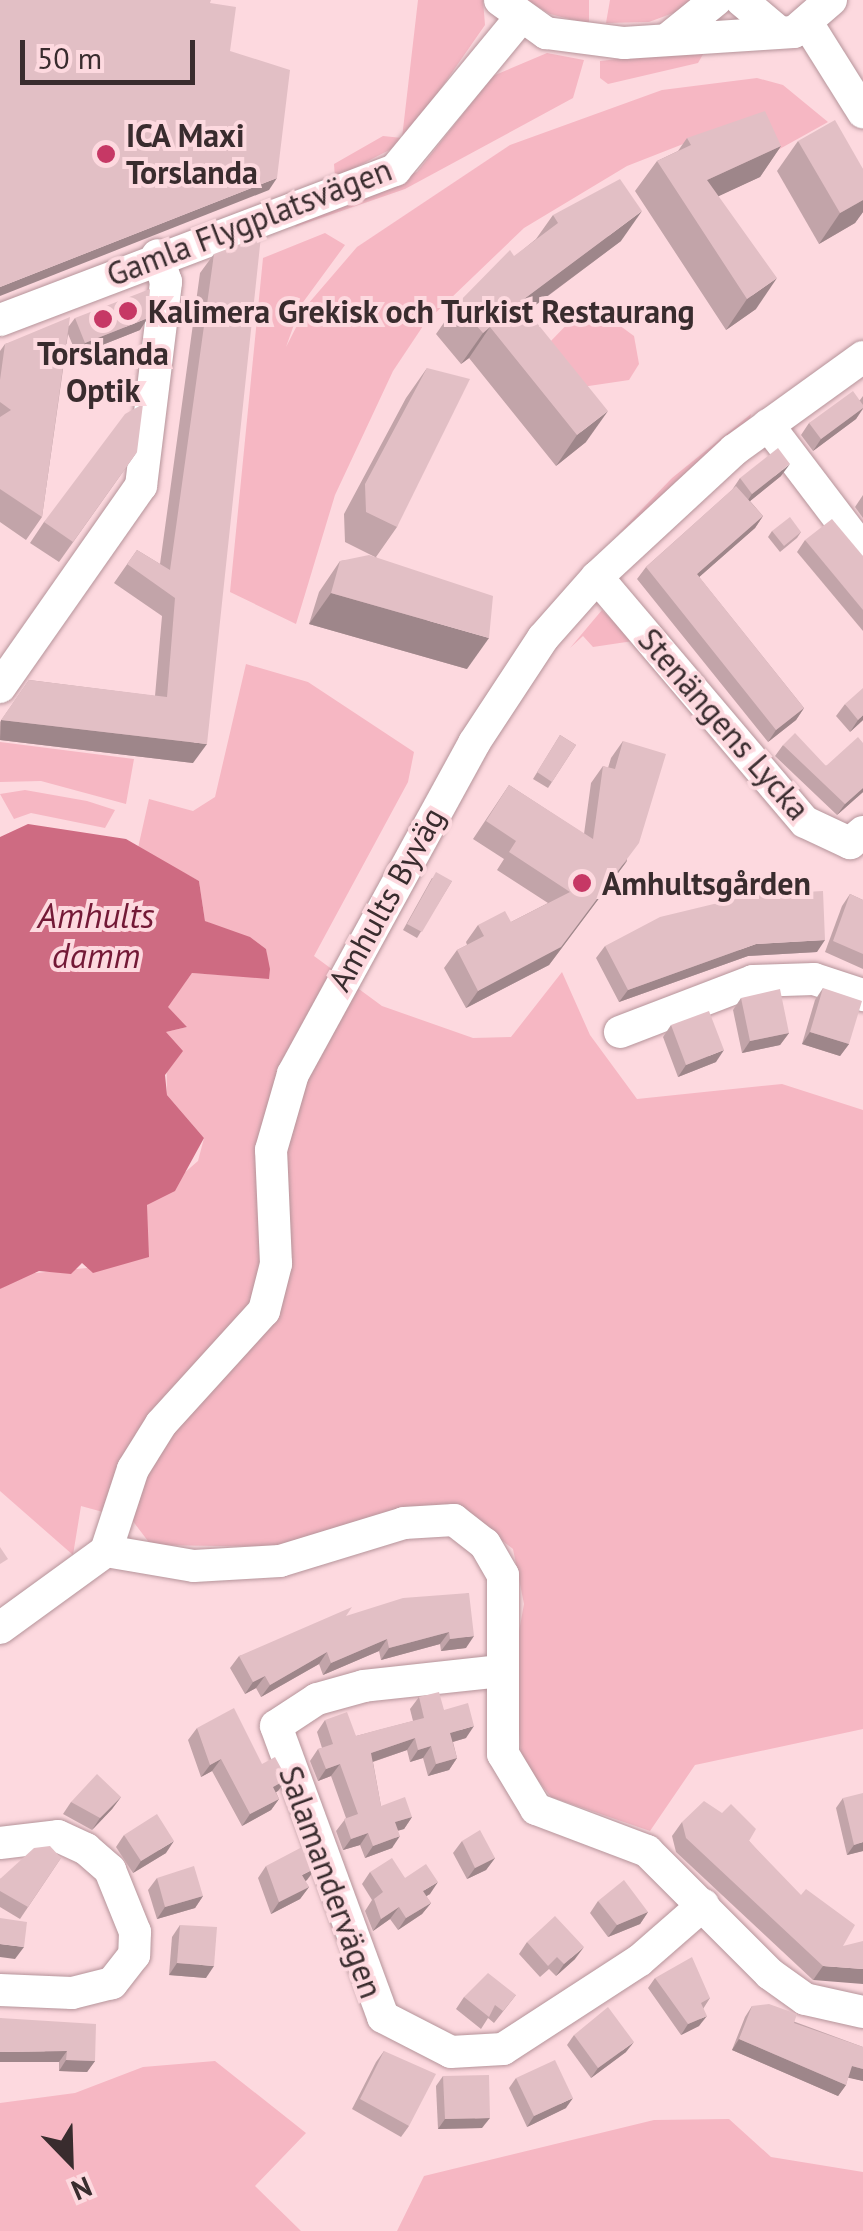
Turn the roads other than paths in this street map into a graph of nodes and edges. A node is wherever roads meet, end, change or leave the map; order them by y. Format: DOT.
graph roads {
  1 [pos="716,0"];
  2 [pos="742,0"];
  3 [pos="831,0"];
  4 [pos="511,8"];
  5 [pos="794,29"];
  6 [pos="669,38"];
  7 [pos="863,112"];
  8 [pos="157,255"];
  9 [pos="0,320"];
  10 [pos="863,357"];
  11 [pos="768,425"];
  12 [pos="863,550"];
  13 [pos="597,577"];
  14 [pos="0,687"];
  15 [pos="863,832"];
  16 [pos="863,995"];
  17 [pos="620,1032"];
  18 [pos="106,1551"];
  19 [pos="0,1628"];
  20 [pos="502,1671"];
  21 [pos="0,1842"];
  22 [pos="702,1905"];
  23 [pos="0,1990"];
  24 [pos="863,2012"];
  1 -- 6 [label="street"];
  2 -- 5 [label="street"];
  3 -- 5 [label="street"];
  4 -- 6 [label="street, Gamla Flygplatsvägen"];
  4 -- 8 [label="street, Gamla Flygplatsvägen"];
  5 -- 6 [label="street, Gamla Flygplatsvägen"];
  5 -- 7 [label="street"];
  8 -- 9 [label="street, Gamla Flygplatsvägen"];
  8 -- 14 [label="street"];
  10 -- 11 [label="street, Amhults Byväg"];
  11 -- 12 [label="street"];
  11 -- 13 [label="street, Amhults Byväg"];
  13 -- 15 [label="street, Stenängens Lycka"];
  13 -- 18 [label="street, Amhults Byväg"];
  16 -- 17 [label="street"];
  18 -- 19 [label="street"];
  18 -- 20 [label="street"];
  20 -- 22 [label="street"];
  20 -- 22 [label="street, Salamandervägen"];
  21 -- 23 [label="street"];
  22 -- 24 [label="street"];
}
